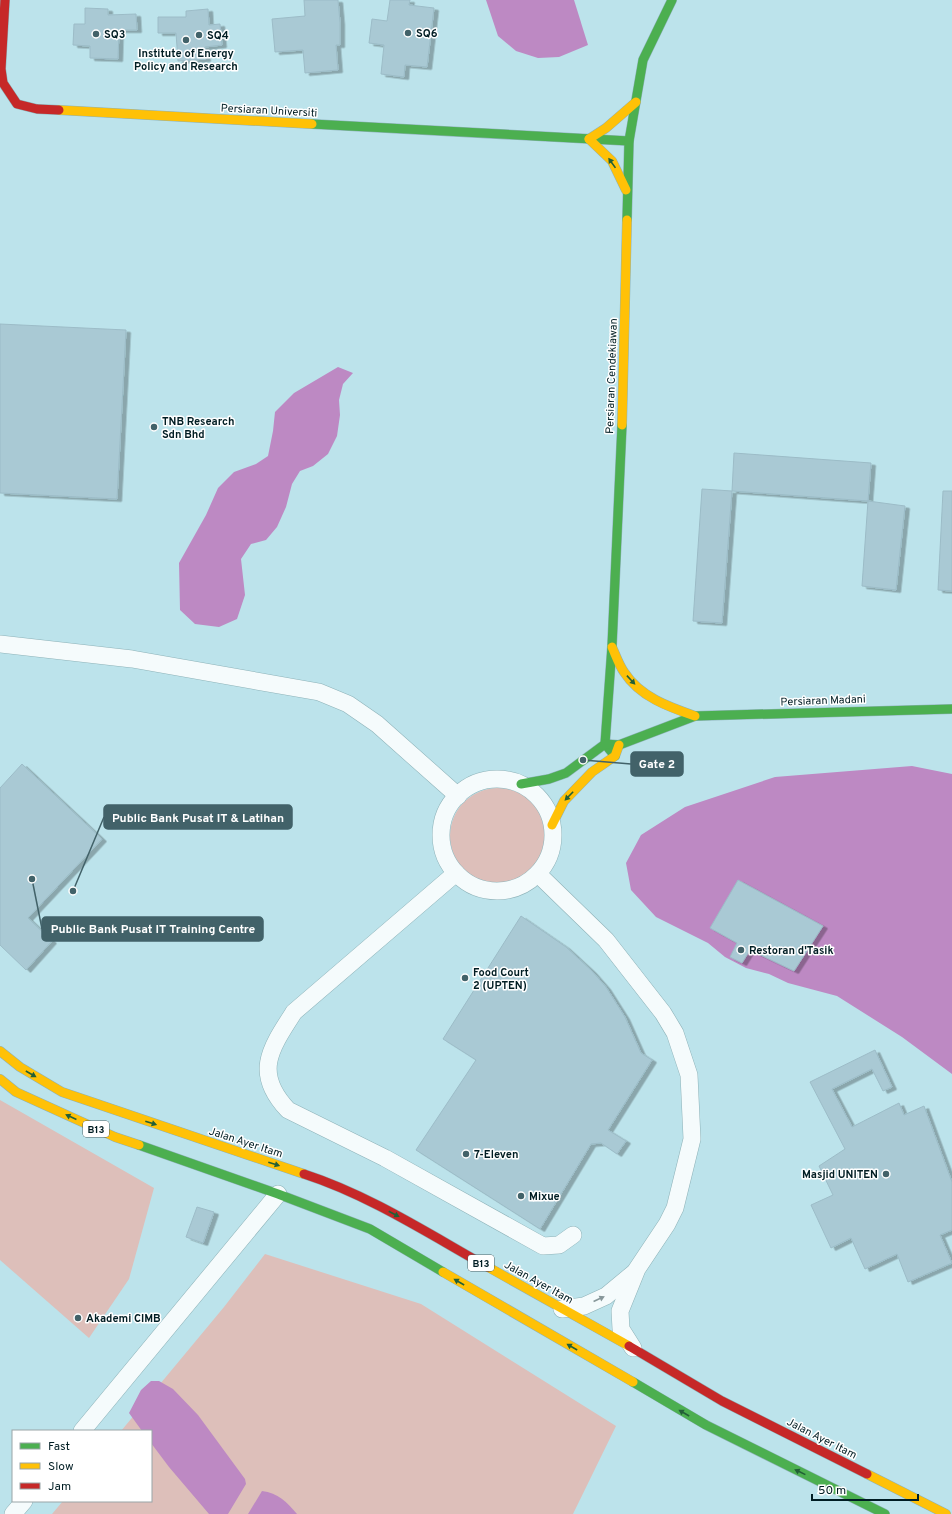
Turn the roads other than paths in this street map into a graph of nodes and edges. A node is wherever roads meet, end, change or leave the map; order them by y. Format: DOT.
graph roads {
  1 [pos="5,0"];
  2 [pos="672,0"];
  3 [pos="636,102"];
  4 [pos="589,138"];
  5 [pos="629,140"];
  6 [pos="628,193"];
  7 [pos="0,644"];
  8 [pos="612,646"];
  9 [pos="952,709"];
  10 [pos="695,716"];
  11 [pos="605,744"];
  12 [pos="619,744"];
  13 [pos="615,756"];
  14 [pos="521,784"];
  15 [pos="458,796"];
  16 [pos="552,825"];
  17 [pos="456,873"];
  18 [pos="538,874"];
  19 [pos="0,1051"];
  20 [pos="0,1079"];
  21 [pos="278,1194"];
  22 [pos="573,1235"];
  23 [pos="637,1269"];
  24 [pos="562,1309"];
  25 [pos="634,1348"];
  26 [pos="83,1430"];
  27 [pos="23,1502"];
  28 [pos="13,1514"];
  29 [pos="885,1514"];
  30 [pos="946,1514"];
  1 -- 4 [label="street, Persiaran Universiti"];
  2 -- 3 [label="street, Persiaran Cendekiawan"];
  3 -- 4 [label="street"];
  3 -- 5 [label="street, Persiaran Cendekiawan"];
  4 -- 5 [label="street, Persiaran Universiti"];
  6 -- 4 [label="street, one-way"];
  5 -- 6 [label="street, Persiaran Cendekiawan"];
  6 -- 8 [label="street, Persiaran Cendekiawan"];
  7 -- 15 [label="street"];
  8 -- 10 [label="street, one-way"];
  8 -- 11 [label="street, Persiaran Cendekiawan"];
  9 -- 10 [label="street, Persiaran Madani"];
  10 -- 12 [label="street"];
  11 -- 12 [label="street"];
  11 -- 13 [label="street"];
  11 -- 14 [label="street"];
  12 -- 13 [label="street"];
  13 -- 16 [label="street, one-way"];
  14 -- 15 [label="street"];
  14 -- 16 [label="street"];
  15 -- 17 [label="street"];
  16 -- 18 [label="street"];
  17 -- 18 [label="street"];
  17 -- 22 [label="street"];
  18 -- 23 [label="street"];
  19 -- 24 [label="street, Jalan Ayer Itam / B13, one-way"];
  21 -- 20 [label="street, B13, one-way"];
  21 -- 26 [label="street"];
  29 -- 21 [label="street, B13, one-way"];
  24 -- 23 [label="street, one-way"];
  23 -- 25 [label="street"];
  24 -- 25 [label="street, Jalan Ayer Itam / B13"];
  25 -- 30 [label="street, Jalan Ayer Itam / B13"];
  27 -- 28 [label="street"];
}
